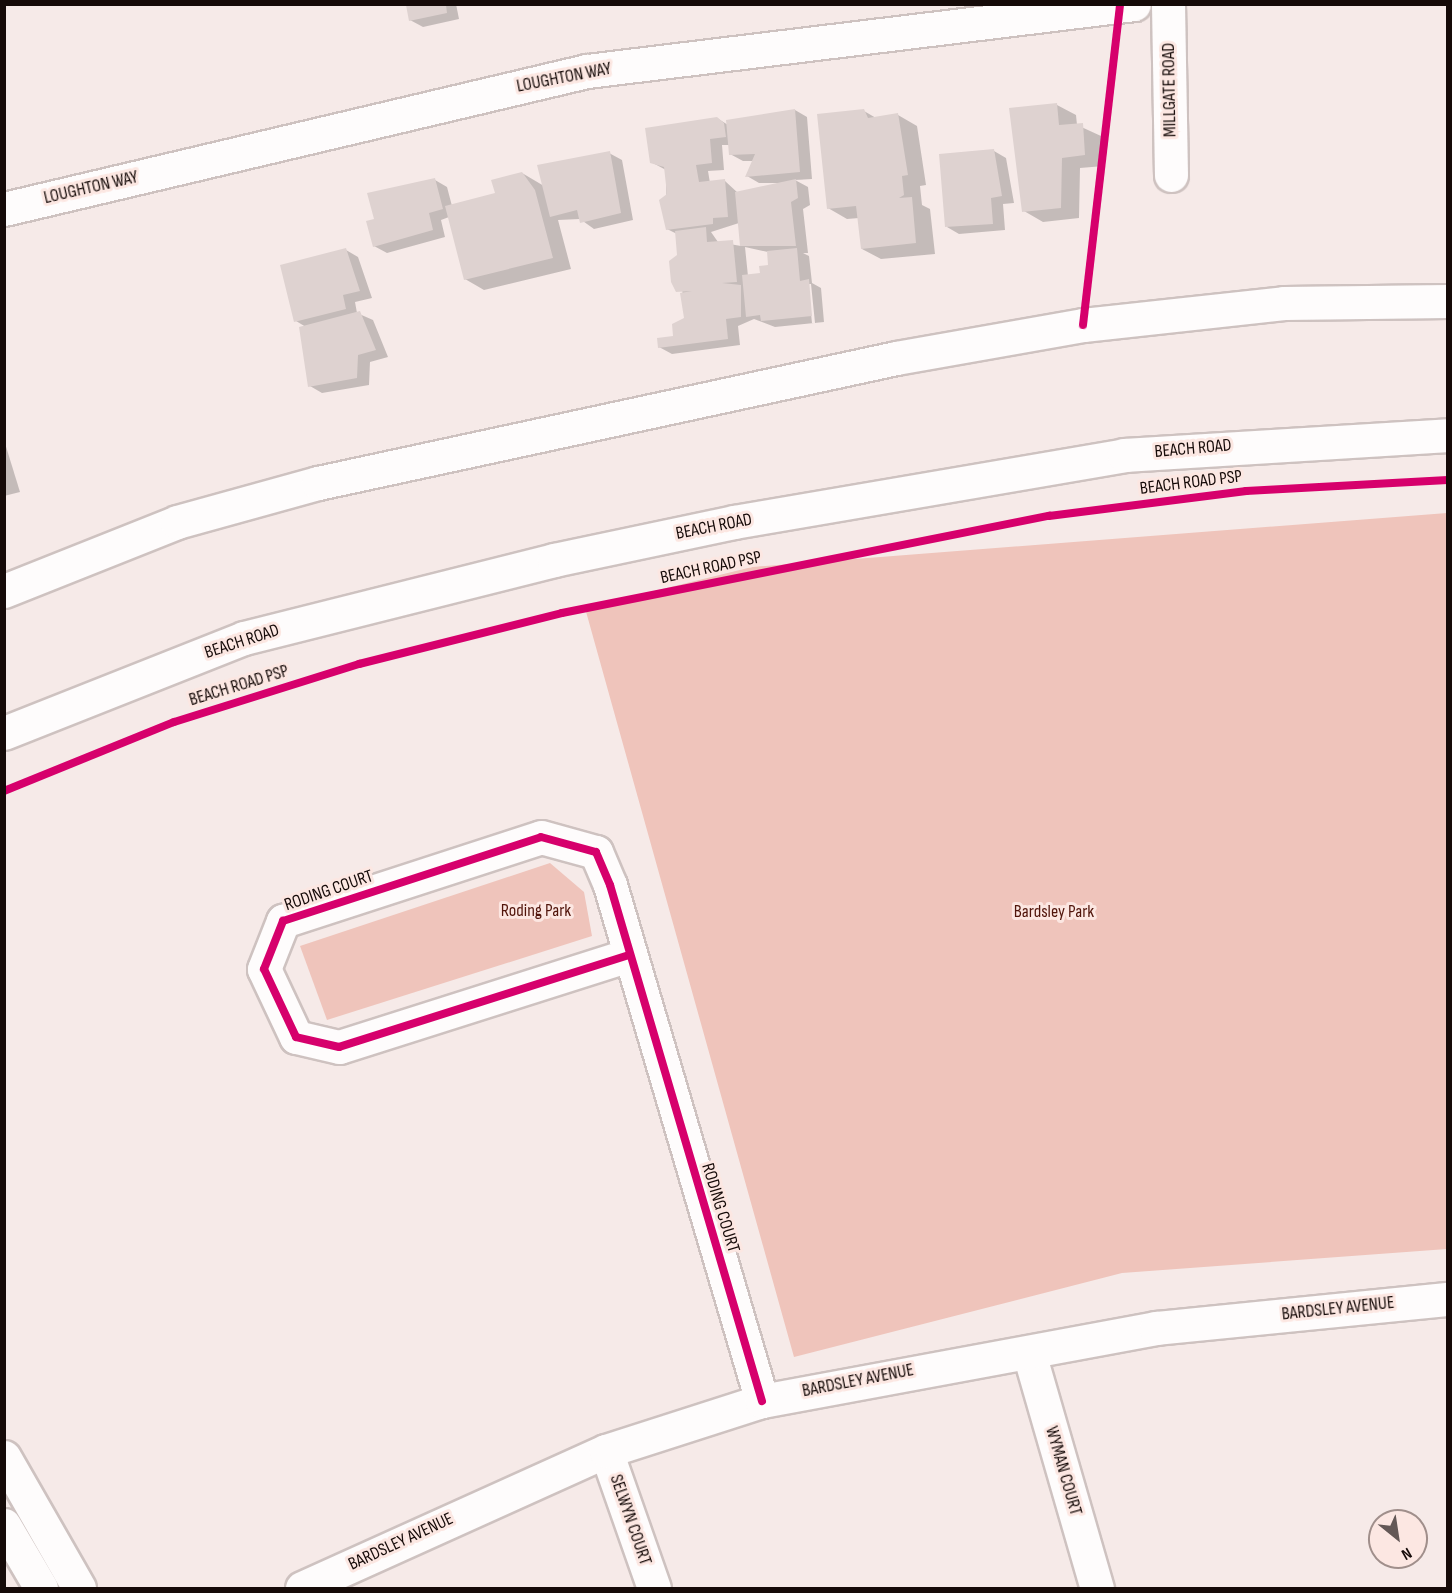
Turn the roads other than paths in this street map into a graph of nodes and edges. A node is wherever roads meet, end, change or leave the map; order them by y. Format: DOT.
graph roads {
  1 [pos="1134,4"];
  2 [pos="1168,4"];
  3 [pos="1171,175"];
  4 [pos="4,209"];
  5 [pos="1448,301"];
  6 [pos="1448,435"];
  7 [pos="4,591"];
  8 [pos="4,734"];
  9 [pos="629,955"];
  10 [pos="1448,1299"];
  11 [pos="1029,1353"];
  12 [pos="762,1401"];
  13 [pos="606,1451"];
  14 [pos="4,1457"];
  15 [pos="4,1525"];
  16 [pos="41,1588"];
  17 [pos="78,1588"];
  18 [pos="302,1588"];
  19 [pos="654,1588"];
  20 [pos="1097,1588"];
  1 -- 4 [label="street, LOUGHTON WAY"];
  2 -- 3 [label="street, MILLGATE ROAD"];
  5 -- 7 [label="street"];
  6 -- 8 [label="street, BEACH ROAD"];
  9 -- 9 [label="street, RODING COURT"];
  9 -- 12 [label="street, RODING COURT"];
  10 -- 11 [label="street, BARDSLEY AVENUE"];
  11 -- 12 [label="street, BARDSLEY AVENUE"];
  11 -- 20 [label="street, WYMAN COURT"];
  12 -- 13 [label="street, BARDSLEY AVENUE"];
  13 -- 18 [label="street, BARDSLEY AVENUE"];
  13 -- 19 [label="street, SELWYN COURT"];
  14 -- 17 [label="street"];
  15 -- 16 [label="street"];
}
